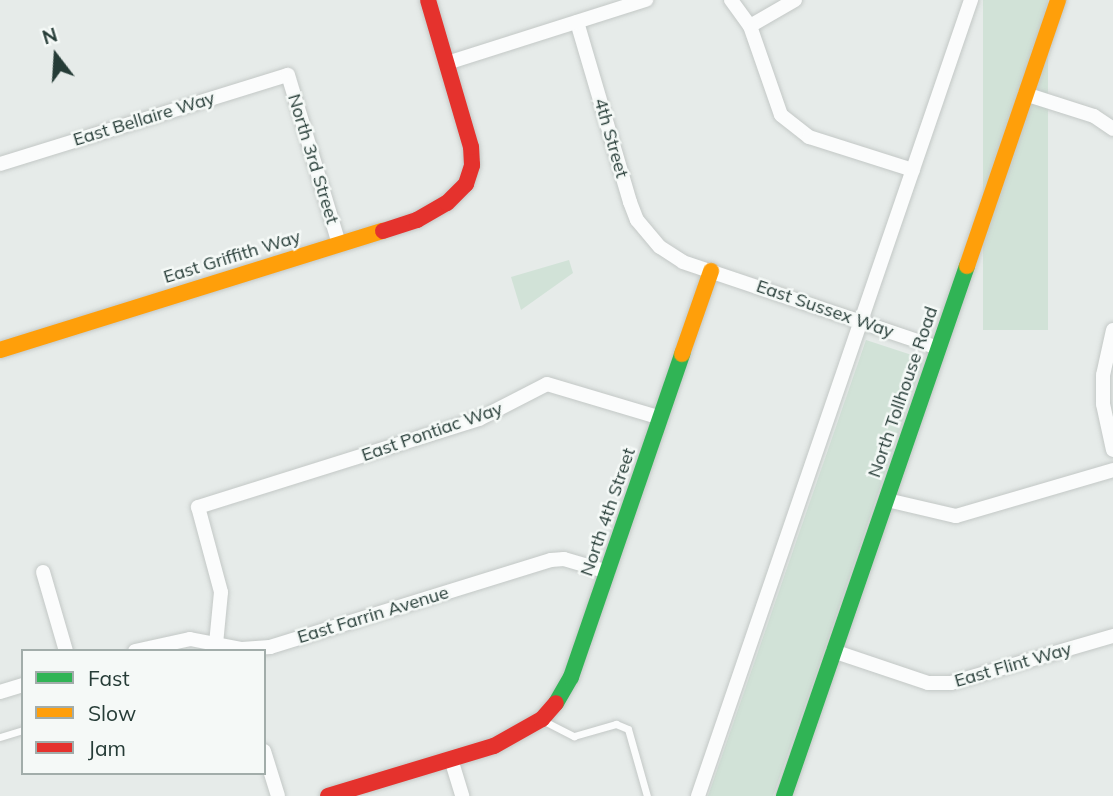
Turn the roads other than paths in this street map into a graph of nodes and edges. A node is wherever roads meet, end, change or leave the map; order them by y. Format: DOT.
graph roads {
  1 [pos="428,0"];
  2 [pos="646,0"];
  3 [pos="731,0"];
  4 [pos="795,0"];
  5 [pos="971,0"];
  6 [pos="1058,0"];
  7 [pos="577,22"];
  8 [pos="750,26"];
  9 [pos="447,63"];
  10 [pos="288,75"];
  11 [pos="1025,94"];
  12 [pos="1113,128"];
  13 [pos="0,164"];
  14 [pos="913,170"];
  15 [pos="339,244"];
  16 [pos="711,271"];
  17 [pos="863,322"];
  18 [pos="1113,330"];
  19 [pos="938,348"];
  20 [pos="0,350"];
  21 [pos="661,418"];
  22 [pos="1113,450"];
  23 [pos="1113,470"];
  24 [pos="887,500"];
  25 [pos="43,572"];
  26 [pos="608,572"];
  27 [pos="1113,636"];
  28 [pos="216,644"];
  29 [pos="161,647"];
  30 [pos="65,649"];
  31 [pos="248,649"];
  32 [pos="258,649"];
  33 [pos="833,651"];
  34 [pos="21,686"];
  35 [pos="0,692"];
  36 [pos="542,719"];
  37 [pos="21,731"];
  38 [pos="0,737"];
  39 [pos="266,757"];
  40 [pos="451,759"];
  41 [pos="278,796"];
  42 [pos="328,796"];
  43 [pos="462,796"];
  44 [pos="648,796"];
  45 [pos="698,796"];
  46 [pos="784,796"];
  1 -- 9 [label="street"];
  2 -- 7 [label="street"];
  3 -- 8 [label="street"];
  4 -- 8 [label="street"];
  5 -- 14 [label="street"];
  6 -- 11 [label="street, North Tollhouse Road"];
  7 -- 9 [label="street"];
  7 -- 16 [label="street, 4th Street"];
  8 -- 14 [label="street"];
  9 -- 15 [label="street, East Griffith Way"];
  10 -- 13 [label="street, East Bellaire Way"];
  10 -- 15 [label="street, North 3rd Street"];
  11 -- 12 [label="street"];
  11 -- 19 [label="street, North Tollhouse Road"];
  14 -- 17 [label="street"];
  15 -- 20 [label="street, East Griffith Way"];
  16 -- 17 [label="street, East Sussex Way"];
  16 -- 21 [label="street, North 4th Street"];
  17 -- 19 [label="street, East Sussex Way"];
  17 -- 45 [label="street"];
  18 -- 22 [label="street"];
  19 -- 24 [label="street, North Tollhouse Road"];
  21 -- 26 [label="street, North 4th Street"];
  21 -- 28 [label="street, East Pontiac Way"];
  23 -- 24 [label="street"];
  24 -- 33 [label="street, North Tollhouse Road"];
  25 -- 30 [label="street"];
  26 -- 32 [label="street, East Farrin Avenue"];
  26 -- 36 [label="street, North 4th Street"];
  27 -- 33 [label="street, East Flint Way"];
  28 -- 29 [label="street, East Farrin Avenue"];
  28 -- 31 [label="street, East Farrin Avenue"];
  33 -- 46 [label="street, North Tollhouse Road"];
  34 -- 35 [label="street"];
  36 -- 40 [label="street, North 4th Street"];
  36 -- 44 [label="lane"];
  37 -- 38 [label="lane"];
  39 -- 41 [label="street"];
  40 -- 42 [label="street, North 4th Street"];
  40 -- 43 [label="street"];
}
